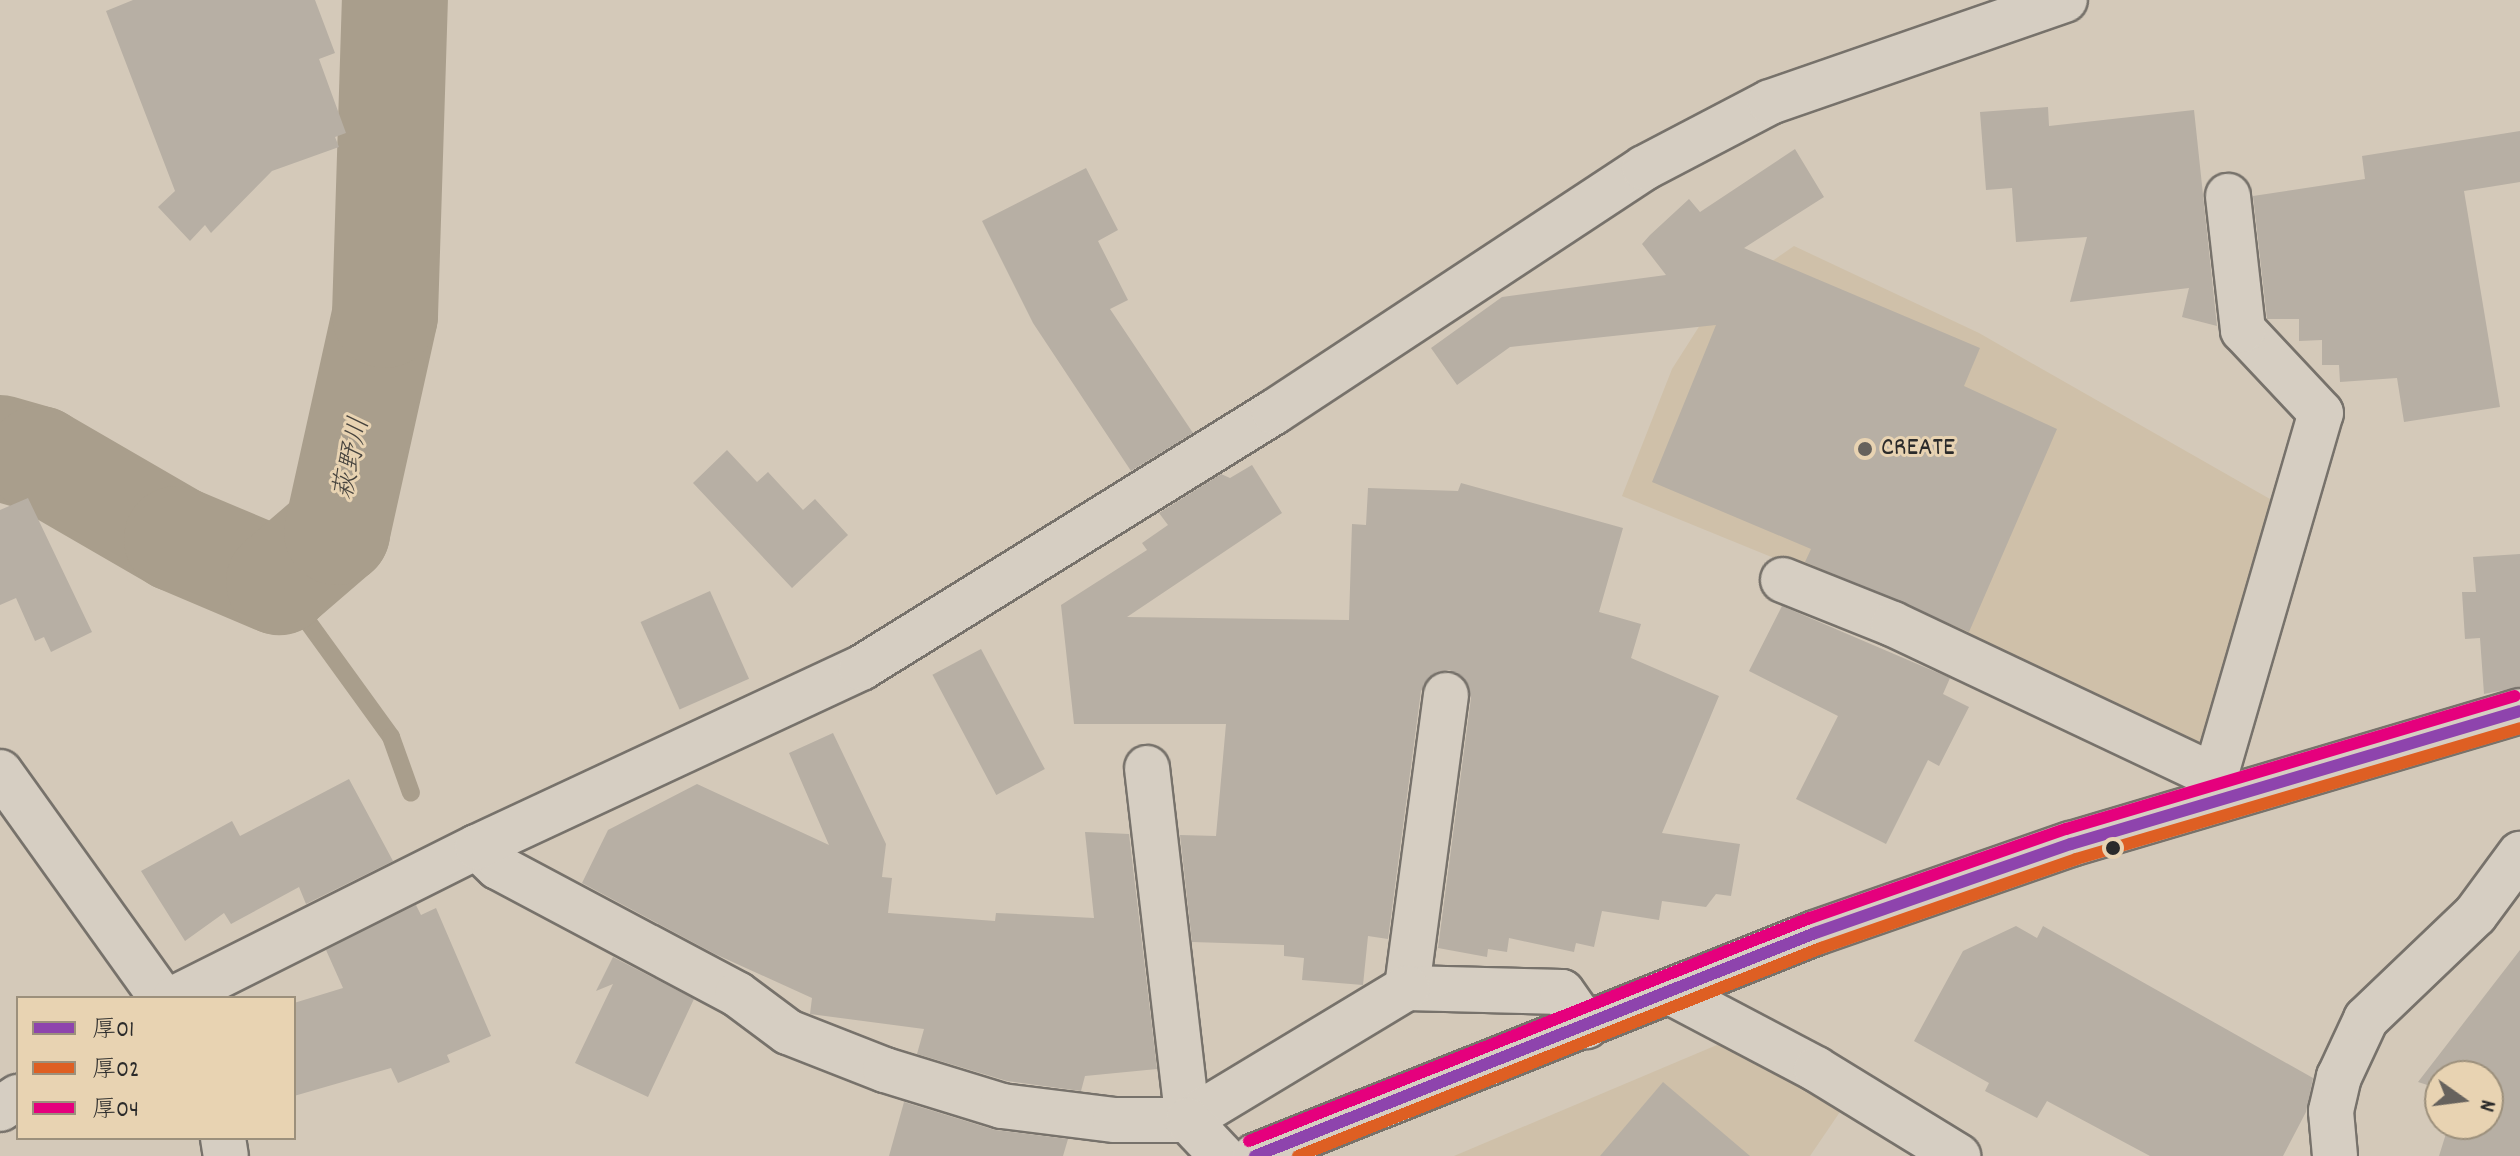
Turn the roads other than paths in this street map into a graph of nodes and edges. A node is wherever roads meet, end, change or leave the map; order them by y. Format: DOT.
graph roads {
  1 [pos="2065,0"];
  2 [pos="1944,18"];
  3 [pos="2228,196"];
  4 [pos="1783,580"];
  5 [pos="1446,695"];
  6 [pos="2520,711"];
  7 [pos="1147,768"];
  8 [pos="0,772"];
  9 [pos="2212,788"];
  10 [pos="477,847"];
  11 [pos="2520,854"];
  12 [pos="1407,988"];
  13 [pos="1672,993"];
  14 [pos="161,996"];
  15 [pos="179,996"];
  16 [pos="1586,1026"];
  17 [pos="1188,1120"];
  18 [pos="1222,1156"];
  19 [pos="1255,1156"];
  20 [pos="1958,1156"];
  21 [pos="2335,1156"];
  1 -- 2 [label="main road"];
  2 -- 10 [label="main road"];
  3 -- 9 [label="main road"];
  4 -- 9 [label="main road"];
  5 -- 12 [label="main road"];
  6 -- 9 [label="main road"];
  7 -- 17 [label="main road"];
  8 -- 14 [label="main road"];
  9 -- 13 [label="main road"];
  10 -- 15 [label="main road"];
  10 -- 17 [label="main road"];
  11 -- 21 [label="main road"];
  12 -- 16 [label="main road"];
  12 -- 17 [label="main road"];
  13 -- 16 [label="main road"];
  13 -- 20 [label="main road"];
  16 -- 19 [label="main road"];
  17 -- 18 [label="main road"];
}
